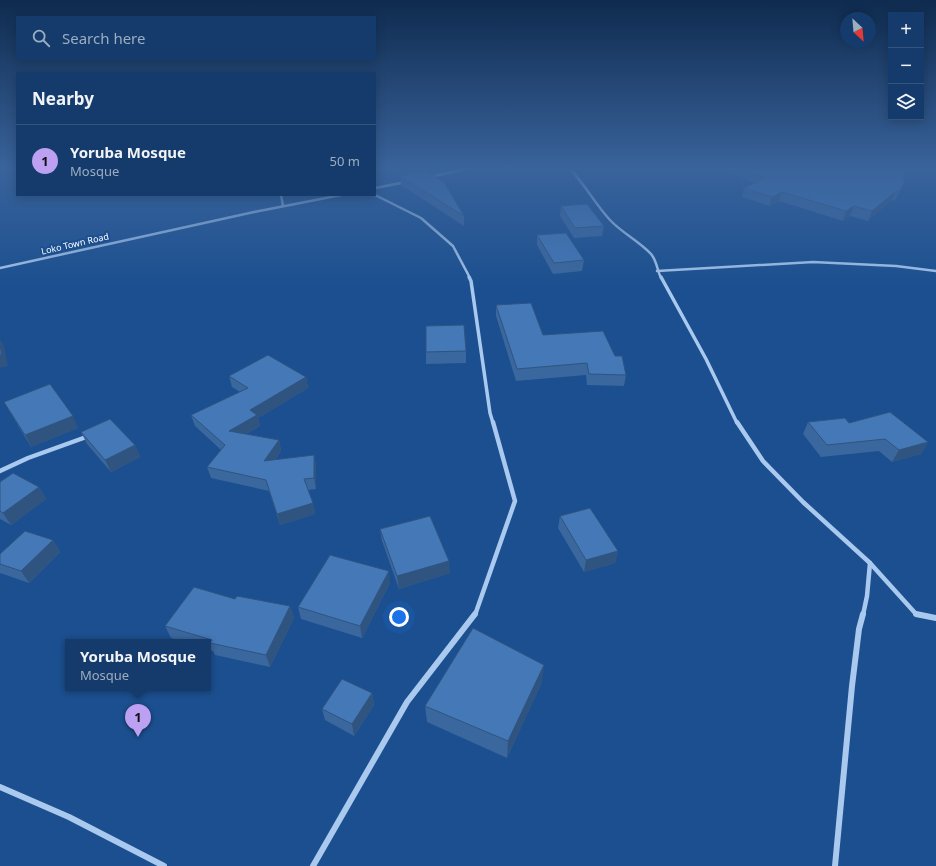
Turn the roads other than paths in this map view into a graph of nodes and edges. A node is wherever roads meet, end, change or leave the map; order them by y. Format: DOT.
graph roads {
  1 [pos="273,208"];
  2 [pos="402,208"];
  3 [pos="600,208"];
  4 [pos="0,268"];
  5 [pos="657,271"];
  6 [pos="936,272"];
  7 [pos="91,435"];
  8 [pos="0,471"];
  9 [pos="870,563"];
  10 [pos="936,618"];
  11 [pos="0,787"];
  12 [pos="164,866"];
  13 [pos="313,866"];
  14 [pos="835,866"];
  1 -- 4 [label="street, Loko Town Road"];
  2 -- 13 [label="street"];
  3 -- 5 [label="street"];
  5 -- 6 [label="street"];
  5 -- 9 [label="street"];
  7 -- 8 [label="street"];
  9 -- 10 [label="street"];
  9 -- 14 [label="street"];
  11 -- 12 [label="street"];
}
